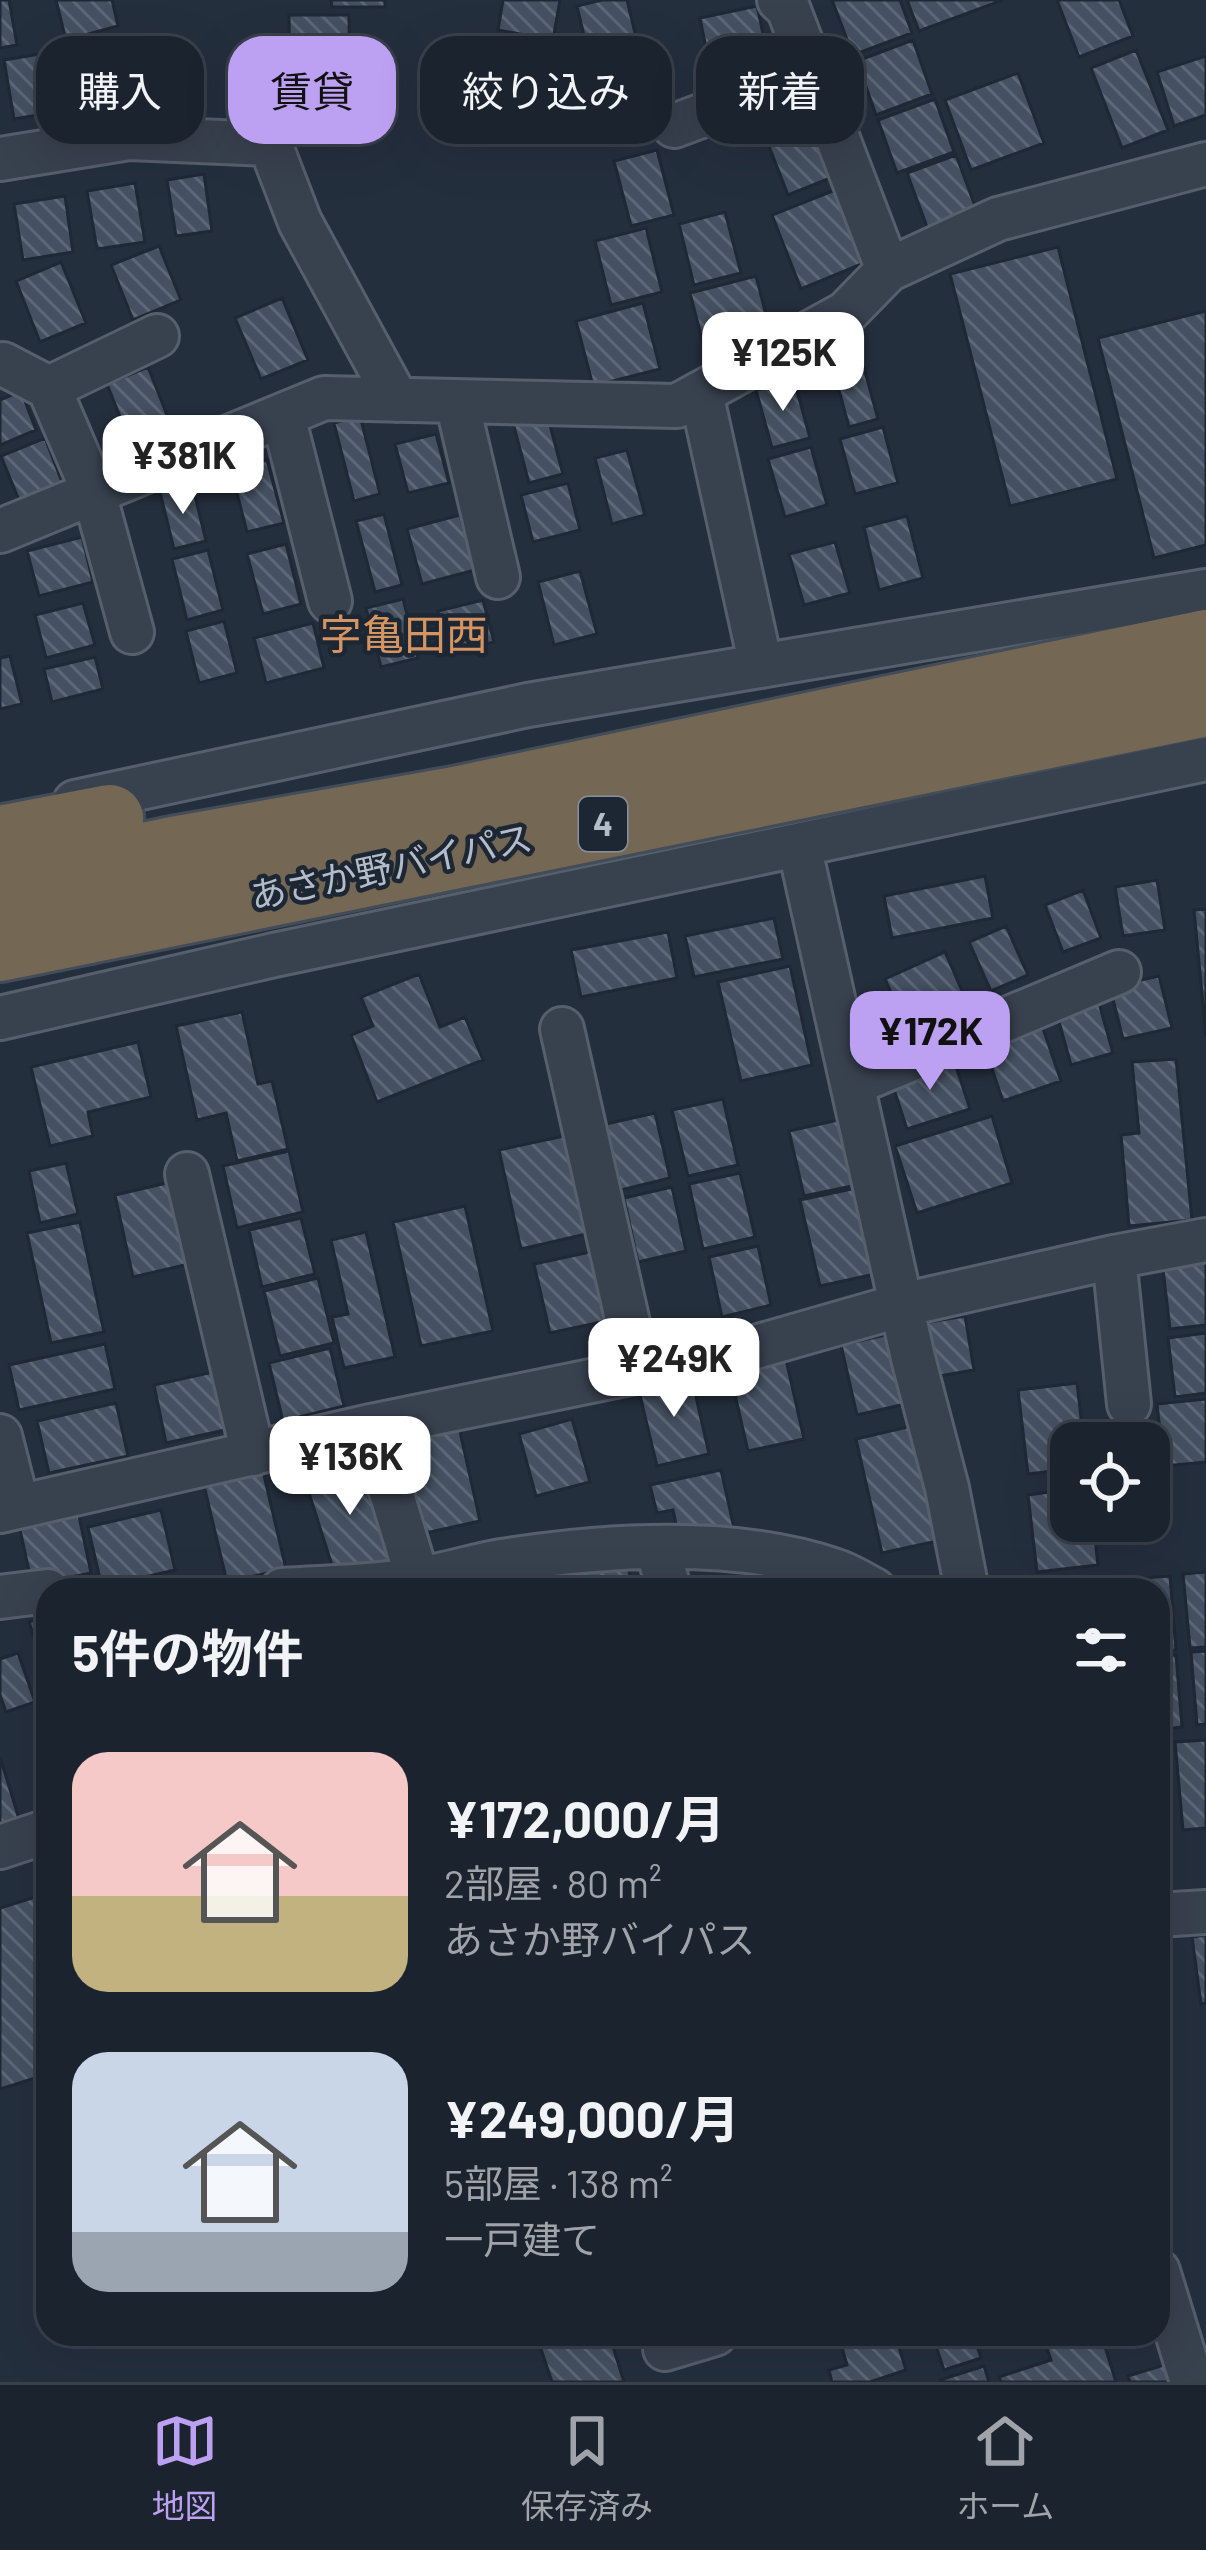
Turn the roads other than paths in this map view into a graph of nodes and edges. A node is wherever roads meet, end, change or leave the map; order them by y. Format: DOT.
graph roads {
  1 [pos="779,0"];
  2 [pos="799,36"];
  3 [pos="696,118"];
  4 [pos="674,126"];
  5 [pos="840,144"];
  6 [pos="0,159"];
  7 [pos="1206,164"];
  8 [pos="888,269"];
  9 [pos="157,336"];
  10 [pos="0,365"];
  11 [pos="49,388"];
  12 [pos="700,393"];
  13 [pos="397,400"];
  14 [pos="457,402"];
  15 [pos="284,416"];
  16 [pos="94,493"];
  17 [pos="0,531"];
  18 [pos="498,577"];
  19 [pos="1206,591"];
  20 [pos="330,601"];
  21 [pos="132,632"];
  22 [pos="1206,643"];
  23 [pos="761,666"];
  24 [pos="1206,703"];
  25 [pos="1206,760"];
  26 [pos="455,800"];
  27 [pos="0,818"];
  28 [pos="0,839"];
  29 [pos="799,845"];
  30 [pos="0,886"];
  31 [pos="0,948"];
  32 [pos="1119,972"];
  33 [pos="0,1018"];
  34 [pos="562,1029"];
  35 [pos="852,1084"];
  36 [pos="187,1174"];
  37 [pos="1206,1240"];
  38 [pos="1114,1257"];
  39 [pos="902,1305"];
  40 [pos="639,1372"];
  41 [pos="1129,1404"];
  42 [pos="371,1426"];
  43 [pos="0,1436"];
  44 [pos="254,1454"];
  45 [pos="9,1509"];
  46 [pos="656,1546"];
  47 [pos="417,1578"];
  48 [pos="443,1578"];
  49 [pos="666,1578"];
  50 [pos="851,1578"];
  51 [pos="965,1578"];
  52 [pos="36,1592"];
  53 [pos="0,1597"];
  54 [pos="36,1835"];
  55 [pos="0,1847"];
  56 [pos="1206,1912"];
  57 [pos="1170,1914"];
  58 [pos="1170,2310"];
  59 [pos="1192,2382"];
  1 -- 2 [label="street"];
  3 -- 4 [label="street"];
  5 -- 8 [label="street"];
  6 -- 13 [label="street"];
  7 -- 8 [label="street"];
  8 -- 12 [label="street"];
  9 -- 11 [label="street"];
  10 -- 11 [label="street"];
  11 -- 16 [label="street"];
  12 -- 14 [label="street"];
  12 -- 23 [label="street"];
  13 -- 14 [label="street"];
  13 -- 15 [label="street"];
  14 -- 18 [label="street"];
  15 -- 16 [label="street"];
  15 -- 20 [label="street"];
  16 -- 17 [label="street"];
  16 -- 21 [label="street"];
  19 -- 23 [label="street"];
  22 -- 26 [label="highway, あさか野バイパス / 4"];
  23 -- 27 [label="street"];
  24 -- 31 [label="highway, あさか野バイパス / 4"];
  25 -- 29 [label="street"];
  26 -- 28 [label="highway"];
  26 -- 30 [label="highway, あさか野バイパス / 4"];
  29 -- 33 [label="street"];
  29 -- 35 [label="street"];
  32 -- 35 [label="street"];
  34 -- 40 [label="street"];
  35 -- 39 [label="street"];
  36 -- 44 [label="street"];
  37 -- 38 [label="street"];
  38 -- 39 [label="street"];
  38 -- 41 [label="street"];
  39 -- 40 [label="street"];
  39 -- 51 [label="street"];
  40 -- 42 [label="street"];
  42 -- 44 [label="street"];
  42 -- 47 [label="street"];
  43 -- 45 [label="street"];
  44 -- 45 [label="street"];
  46 -- 48 [label="street"];
  46 -- 49 [label="street"];
  46 -- 50 [label="street"];
  52 -- 53 [label="street"];
  54 -- 55 [label="street"];
  56 -- 57 [label="street"];
  58 -- 59 [label="street"];
}
